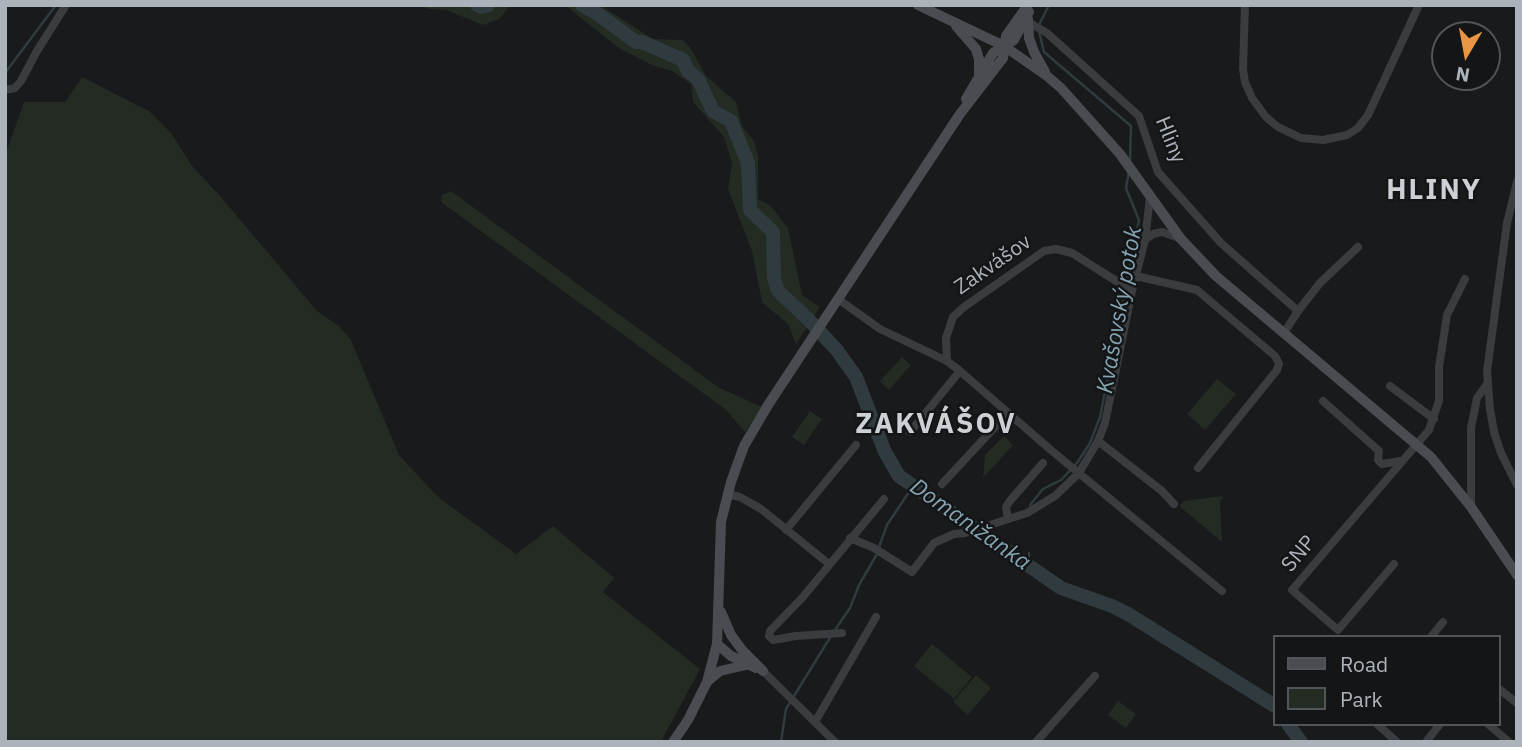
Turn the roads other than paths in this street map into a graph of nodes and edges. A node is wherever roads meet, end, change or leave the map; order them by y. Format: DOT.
graph roads {
  1 [pos="66,5"];
  2 [pos="918,5"];
  3 [pos="1245,5"];
  4 [pos="1419,5"];
  5 [pos="1029,11"];
  6 [pos="952,21"];
  7 [pos="1004,46"];
  8 [pos="979,75"];
  9 [pos="1047,76"];
  10 [pos="5,90"];
  11 [pos="960,114"];
  12 [pos="1517,182"];
  13 [pos="1150,197"];
  14 [pos="1181,239"];
  15 [pos="1145,240"];
  16 [pos="1358,247"];
  17 [pos="1136,276"];
  18 [pos="1465,279"];
  19 [pos="1127,289"];
  20 [pos="838,299"];
  21 [pos="1298,311"];
  22 [pos="1284,333"];
  23 [pos="947,361"];
  24 [pos="960,371"];
  25 [pos="1487,383"];
  26 [pos="1390,386"];
  27 [pos="1324,401"];
  28 [pos="1007,414"];
  29 [pos="1434,419"];
  30 [pos="910,432"];
  31 [pos="1098,441"];
  32 [pos="856,445"];
  33 [pos="1418,445"];
  34 [pos="1401,461"];
  35 [pos="1043,463"];
  36 [pos="1198,468"];
  37 [pos="1075,470"];
  38 [pos="942,484"];
  39 [pos="1517,485"];
  40 [pos="727,494"];
  41 [pos="884,499"];
  42 [pos="1174,504"];
  43 [pos="1471,507"];
  44 [pos="1008,519"];
  45 [pos="786,530"];
  46 [pos="850,538"];
  47 [pos="829,564"];
  48 [pos="1394,564"];
  49 [pos="1517,575"];
  50 [pos="1222,591"];
  51 [pos="719,606"];
  52 [pos="876,617"];
  53 [pos="1443,622"];
  54 [pos="842,633"];
  55 [pos="1435,635"];
  56 [pos="717,644"];
  57 [pos="742,650"];
  58 [pos="749,665"];
  59 [pos="764,671"];
  60 [pos="1095,676"];
  61 [pos="706,682"];
  62 [pos="1501,691"];
  63 [pos="1517,703"];
  64 [pos="815,722"];
  65 [pos="1379,726"];
  66 [pos="1438,726"];
  67 [pos="1490,726"];
  68 [pos="673,742"];
  69 [pos="835,742"];
  70 [pos="1036,742"];
  71 [pos="1397,742"];
  72 [pos="1426,742"];
  73 [pos="1509,742"];
  1 -- 10 [label="street"];
  2 -- 6 [label="street"];
  3 -- 4 [label="street"];
  5 -- 7 [label="street"];
  5 -- 9 [label="street"];
  5 -- 21 [label="street, Hliny"];
  6 -- 7 [label="street"];
  6 -- 8 [label="street"];
  7 -- 8 [label="street"];
  7 -- 9 [label="street"];
  7 -- 11 [label="street"];
  8 -- 11 [label="street"];
  9 -- 13 [label="street"];
  11 -- 20 [label="street"];
  12 -- 25 [label="street"];
  13 -- 14 [label="street"];
  13 -- 15 [label="street"];
  14 -- 15 [label="street"];
  14 -- 22 [label="street"];
  15 -- 17 [label="street"];
  16 -- 21 [label="street"];
  17 -- 19 [label="street"];
  17 -- 36 [label="street"];
  18 -- 29 [label="street"];
  19 -- 23 [label="street, Zakvášov"];
  19 -- 31 [label="street"];
  20 -- 23 [label="street"];
  20 -- 40 [label="street"];
  21 -- 22 [label="street"];
  22 -- 33 [label="street"];
  23 -- 24 [label="street"];
  24 -- 28 [label="street"];
  24 -- 30 [label="street"];
  25 -- 39 [label="street"];
  25 -- 43 [label="street"];
  26 -- 29 [label="street"];
  27 -- 34 [label="street"];
  28 -- 37 [label="street"];
  28 -- 38 [label="street"];
  29 -- 33 [label="street"];
  31 -- 37 [label="street"];
  31 -- 42 [label="street"];
  32 -- 45 [label="street"];
  33 -- 34 [label="street, SNP"];
  33 -- 43 [label="street"];
  34 -- 48 [label="street, SNP"];
  35 -- 44 [label="street"];
  37 -- 44 [label="street"];
  37 -- 50 [label="street"];
  40 -- 45 [label="street"];
  40 -- 51 [label="street"];
  41 -- 46 [label="street"];
  43 -- 49 [label="street"];
  44 -- 46 [label="street"];
  45 -- 47 [label="street"];
  46 -- 47 [label="street"];
  47 -- 54 [label="street"];
  51 -- 56 [label="street"];
  51 -- 57 [label="street"];
  52 -- 64 [label="street"];
  53 -- 55 [label="street"];
  56 -- 57 [label="street"];
  56 -- 58 [label="street"];
  56 -- 61 [label="street"];
  57 -- 59 [label="street"];
  58 -- 59 [label="street"];
  58 -- 61 [label="street"];
  59 -- 64 [label="street"];
  60 -- 70 [label="street"];
  61 -- 68 [label="street"];
  62 -- 63 [label="street"];
  64 -- 69 [label="street"];
  65 -- 71 [label="street"];
  66 -- 72 [label="street"];
  67 -- 73 [label="street"];
}
